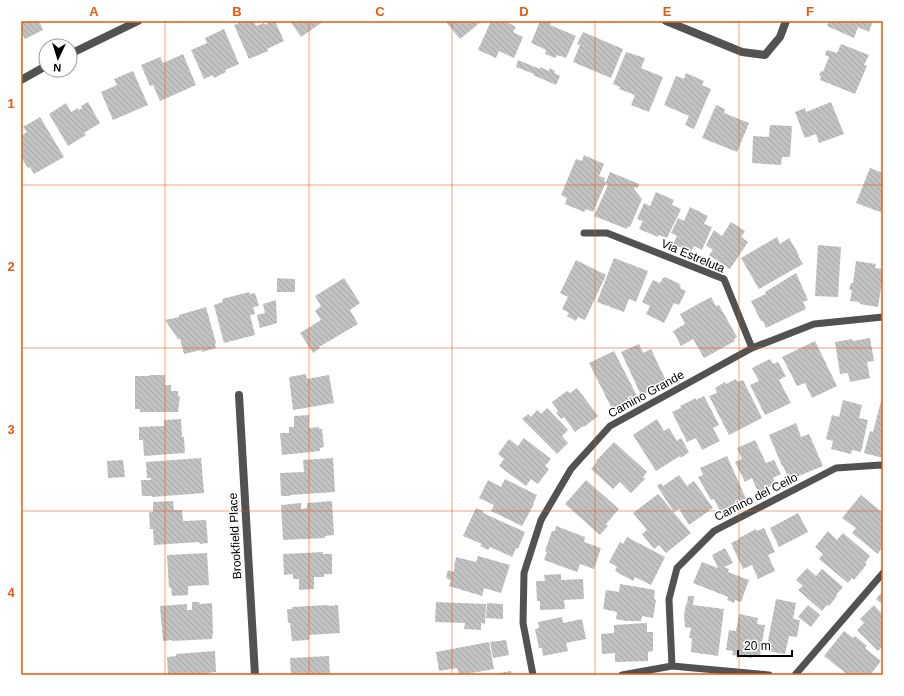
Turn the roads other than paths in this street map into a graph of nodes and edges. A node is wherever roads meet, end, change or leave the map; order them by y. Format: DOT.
graph roads {
  1 [pos="138,21"];
  2 [pos="666,21"];
  3 [pos="786,21"];
  4 [pos="78,50"];
  5 [pos="38,70"];
  6 [pos="21,80"];
  7 [pos="584,233"];
  8 [pos="883,317"];
  9 [pos="752,348"];
  10 [pos="239,396"];
  11 [pos="883,466"];
  12 [pos="883,573"];
  13 [pos="672,666"];
  14 [pos="255,675"];
  15 [pos="533,675"];
  16 [pos="622,675"];
  17 [pos="769,675"];
  18 [pos="795,675"];
  1 -- 4 [label="street"];
  2 -- 3 [label="street"];
  5 -- 6 [label="street"];
  7 -- 9 [label="lane, Via Estreluta"];
  8 -- 9 [label="lane, Camino Grande"];
  9 -- 15 [label="lane, Camino Grande"];
  10 -- 14 [label="street, Brookfield Place"];
  11 -- 13 [label="lane, Camino del Ceilo"];
  12 -- 18 [label="lane"];
  13 -- 16 [label="lane"];
  13 -- 17 [label="lane"];
}
